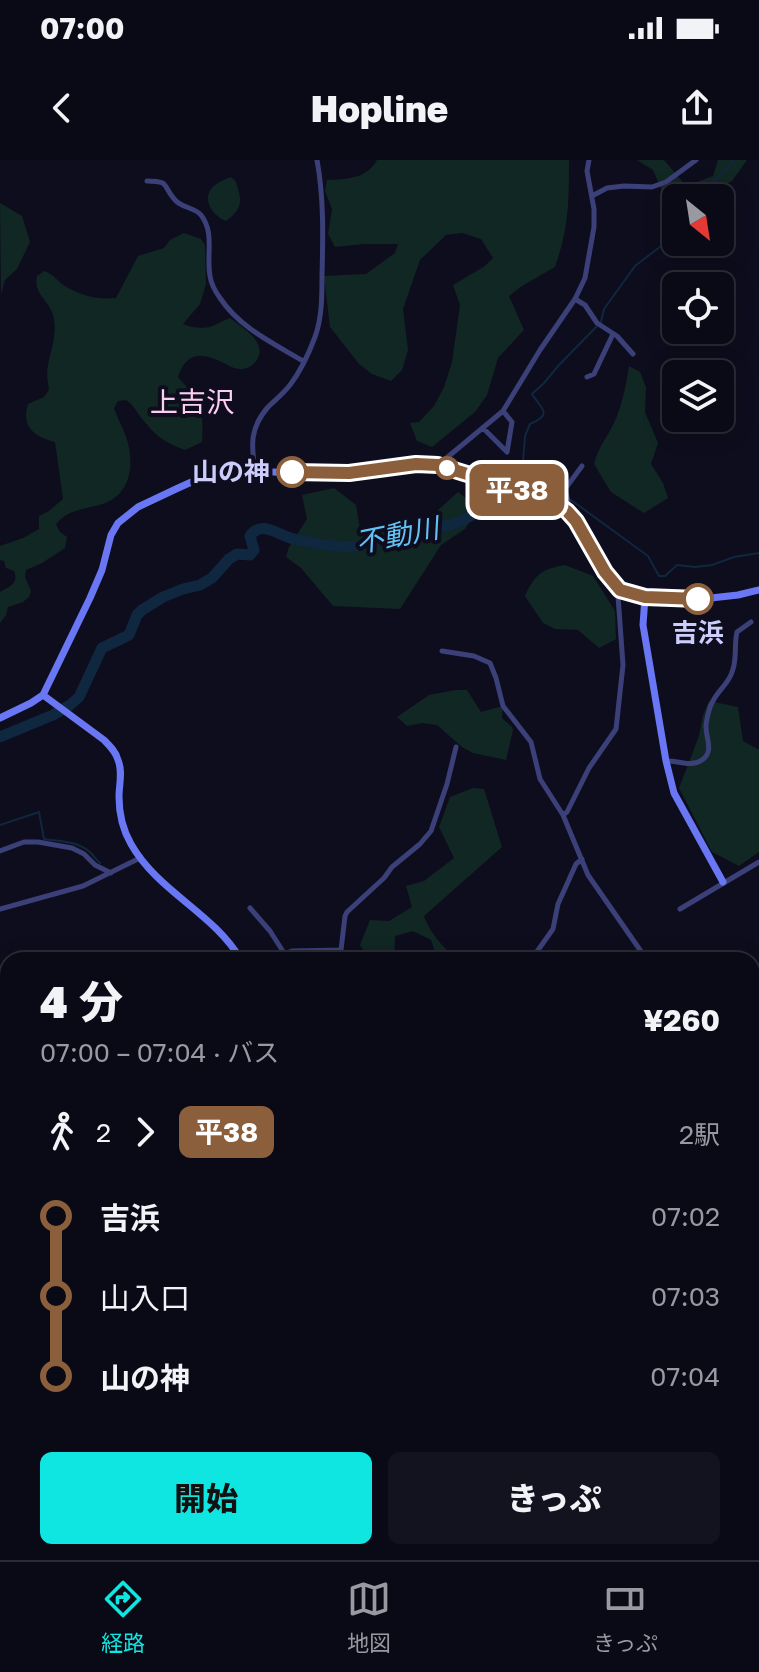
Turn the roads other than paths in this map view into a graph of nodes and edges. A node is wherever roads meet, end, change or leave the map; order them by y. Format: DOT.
graph roads {
  1 [pos="317,160"];
  2 [pos="589,160"];
  3 [pos="696,160"];
  4 [pos="147,181"];
  5 [pos="592,196"];
  6 [pos="575,299"];
  7 [pos="613,334"];
  8 [pos="633,354"];
  9 [pos="303,361"];
  10 [pos="587,377"];
  11 [pos="503,411"];
  12 [pos="483,428"];
  13 [pos="438,465"];
  14 [pos="582,466"];
  15 [pos="255,470"];
  16 [pos="567,511"];
  17 [pos="620,590"];
  18 [pos="759,590"];
  19 [pos="645,597"];
  20 [pos="751,622"];
  21 [pos="442,651"];
  22 [pos="43,695"];
  23 [pos="0,718"];
  24 [pos="456,747"];
  25 [pos="666,761"];
  26 [pos="563,815"];
  27 [pos="0,851"];
  28 [pos="140,858"];
  29 [pos="582,859"];
  30 [pos="759,862"];
  31 [pos="111,873"];
  32 [pos="723,882"];
  33 [pos="250,908"];
  34 [pos="0,909"];
  35 [pos="680,909"];
  36 [pos="236,952"];
  37 [pos="283,952"];
  38 [pos="289,952"];
  39 [pos="537,952"];
  40 [pos="641,952"];
  1 -- 9 [label="street"];
  2 -- 5 [label="street"];
  3 -- 5 [label="street"];
  4 -- 9 [label="street"];
  5 -- 6 [label="street"];
  6 -- 7 [label="street"];
  6 -- 11 [label="street"];
  7 -- 8 [label="street"];
  7 -- 10 [label="street"];
  9 -- 15 [label="street"];
  11 -- 12 [label="street"];
  11 -- 12 [label="street"];
  12 -- 13 [label="street"];
  13 -- 15 [label="street"];
  13 -- 16 [label="street"];
  14 -- 16 [label="street"];
  15 -- 22 [label="street"];
  16 -- 17 [label="street"];
  17 -- 19 [label="street"];
  17 -- 26 [label="street"];
  18 -- 19 [label="street"];
  19 -- 25 [label="street"];
  20 -- 25 [label="street"];
  21 -- 26 [label="street"];
  22 -- 23 [label="street"];
  22 -- 28 [label="street"];
  24 -- 38 [label="street"];
  25 -- 32 [label="street"];
  26 -- 29 [label="street"];
  27 -- 31 [label="street"];
  28 -- 31 [label="street"];
  28 -- 36 [label="street"];
  29 -- 39 [label="street"];
  29 -- 40 [label="street"];
  30 -- 32 [label="street"];
  31 -- 34 [label="street"];
  32 -- 35 [label="street"];
  33 -- 37 [label="street"];
}
